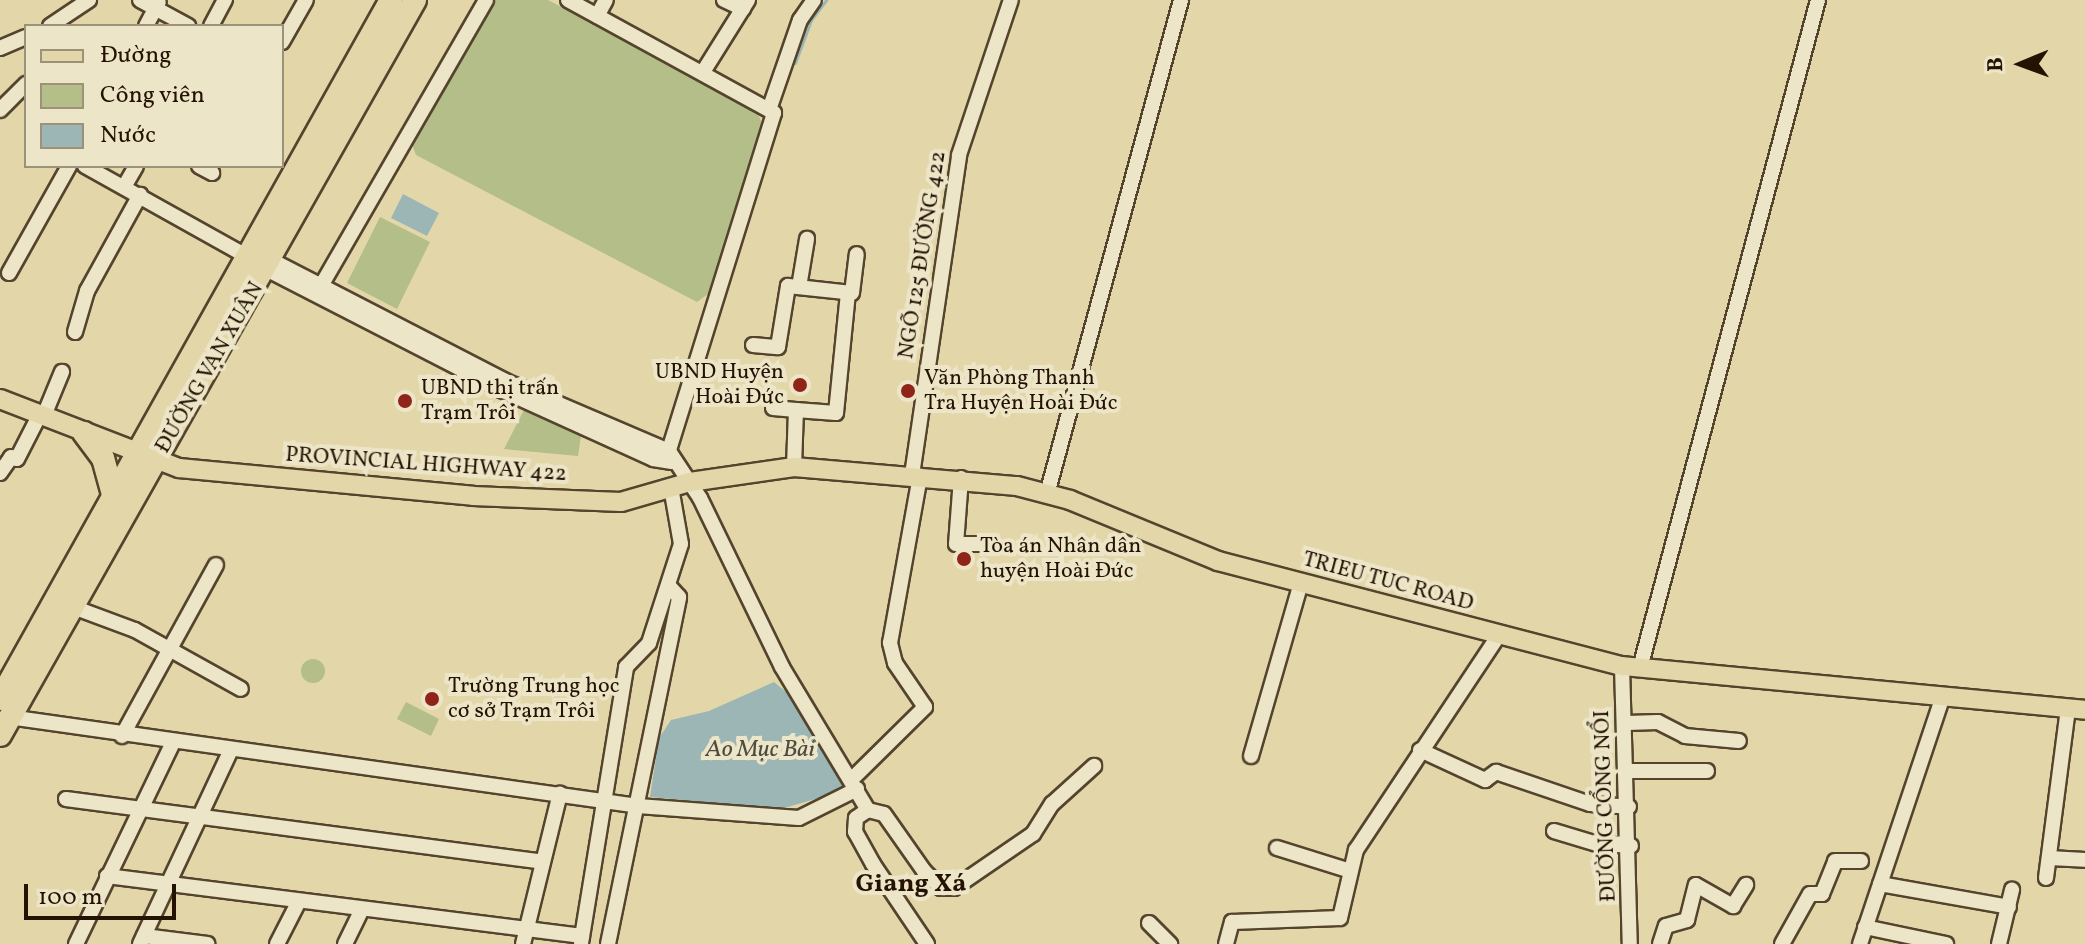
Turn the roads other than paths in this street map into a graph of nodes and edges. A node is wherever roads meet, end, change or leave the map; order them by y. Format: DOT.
graph roads {
  1 [pos="89,0"];
  2 [pos="140,0"];
  3 [pos="225,0"];
  4 [pos="306,0"];
  5 [pos="391,0"];
  6 [pos="415,0"];
  7 [pos="486,0"];
  8 [pos="568,0"];
  9 [pos="606,0"];
  10 [pos="724,0"];
  11 [pos="814,0"];
  12 [pos="1011,0"];
  13 [pos="1181,0"];
  14 [pos="1818,0"];
  15 [pos="158,4"];
  16 [pos="745,5"];
  17 [pos="597,16"];
  18 [pos="53,24"];
  19 [pos="147,24"];
  20 [pos="185,24"];
  21 [pos="212,24"];
  22 [pos="24,38"];
  23 [pos="284,38"];
  24 [pos="0,48"];
  25 [pos="703,72"];
  26 [pos="24,86"];
  27 [pos="348,99"];
  28 [pos="770,107"];
  29 [pos="0,110"];
  30 [pos="68,168"];
  31 [pos="89,168"];
  32 [pos="135,168"];
  33 [pos="124,187"];
  34 [pos="140,195"];
  35 [pos="807,239"];
  36 [pos="857,254"];
  37 [pos="261,262"];
  38 [pos="9,273"];
  39 [pos="321,286"];
  40 [pos="799,287"];
  41 [pos="848,293"];
  42 [pos="75,332"];
  43 [pos="753,345"];
  44 [pos="62,372"];
  45 [pos="0,399"];
  46 [pos="773,408"];
  47 [pos="796,410"];
  48 [pos="41,417"];
  49 [pos="84,433"];
  50 [pos="149,455"];
  51 [pos="671,457"];
  52 [pos="794,467"];
  53 [pos="0,473"];
  54 [pos="916,476"];
  55 [pos="961,478"];
  56 [pos="690,482"];
  57 [pos="671,487"];
  58 [pos="1047,494"];
  59 [pos="114,498"];
  60 [pos="982,544"];
  61 [pos="216,565"];
  62 [pos="1301,583"];
  63 [pos="670,587"];
  64 [pos="73,607"];
  65 [pos="1498,636"];
  66 [pos="649,643"];
  67 [pos="670,645"];
  68 [pos="169,648"];
  69 [pos="1631,667"];
  70 [pos="241,689"];
  71 [pos="1943,696"];
  72 [pos="2076,710"];
  73 [pos="3,717"];
  74 [pos="1627,723"];
  75 [pos="122,736"];
  76 [pos="1739,741"];
  77 [pos="173,742"];
  78 [pos="231,750"];
  79 [pos="1420,750"];
  80 [pos="1251,756"];
  81 [pos="1094,766"];
  82 [pos="1628,771"];
  83 [pos="1707,771"];
  84 [pos="854,785"];
  85 [pos="560,793"];
  86 [pos="66,799"];
  87 [pos="607,801"];
  88 [pos="638,806"];
  89 [pos="1629,807"];
  90 [pos="140,808"];
  91 [pos="868,810"];
  92 [pos="201,817"];
  93 [pos="1554,831"];
  94 [pos="1631,846"];
  95 [pos="1277,848"];
  96 [pos="2049,858"];
  97 [pos="2085,860"];
  98 [pos="1861,861"];
  99 [pos="543,862"];
  100 [pos="1347,870"];
  101 [pos="107,876"];
  102 [pos="2046,878"];
  103 [pos="1880,884"];
  104 [pos="170,885"];
  105 [pos="1746,885"];
  106 [pos="2012,890"];
  107 [pos="299,901"];
  108 [pos="2009,907"];
  109 [pos="362,909"];
  110 [pos="1149,923"];
  111 [pos="1865,927"];
  112 [pos="527,928"];
  113 [pos="142,940"];
  114 [pos="581,940"];
  115 [pos="76,944"];
  116 [pos="207,944"];
  117 [pos="277,944"];
  118 [pos="345,944"];
  119 [pos="523,944"];
  120 [pos="608,944"];
  121 [pos="927,944"];
  122 [pos="1170,944"];
  123 [pos="1226,944"];
  124 [pos="1630,944"];
  125 [pos="1660,944"];
  126 [pos="1782,944"];
  127 [pos="1860,944"];
  128 [pos="1946,944"];
  129 [pos="1999,944"];
  1 -- 18 [label="street"];
  2 -- 15 [label="street"];
  3 -- 21 [label="street"];
  4 -- 23 [label="street"];
  5 -- 27 [label="highway, ĐƯỜNG VẠN XUÂN"];
  6 -- 27 [label="highway, ĐƯỜNG VẠN XUÂN"];
  7 -- 39 [label="street"];
  8 -- 17 [label="street"];
  9 -- 17 [label="street"];
  10 -- 16 [label="street"];
  11 -- 28 [label="street"];
  12 -- 54 [label="street, NGÕ 125 ĐƯỜNG 422"];
  13 -- 58 [label="street"];
  14 -- 69 [label="street, ĐƯỜNG CỔNG NỔI"];
  15 -- 19 [label="street"];
  15 -- 20 [label="street"];
  16 -- 25 [label="street"];
  17 -- 25 [label="street"];
  22 -- 24 [label="street"];
  25 -- 28 [label="street"];
  26 -- 29 [label="street"];
  27 -- 37 [label="highway, ĐƯỜNG VẠN XUÂN"];
  28 -- 51 [label="street"];
  30 -- 38 [label="street"];
  31 -- 33 [label="street"];
  32 -- 33 [label="street"];
  33 -- 34 [label="street"];
  34 -- 37 [label="street"];
  34 -- 42 [label="street"];
  35 -- 40 [label="street"];
  36 -- 41 [label="street"];
  37 -- 39 [label="street"];
  37 -- 50 [label="highway, ĐƯỜNG VẠN XUÂN"];
  37 -- 51 [label="street"];
  39 -- 51 [label="street"];
  40 -- 41 [label="street"];
  40 -- 43 [label="street"];
  41 -- 47 [label="street"];
  44 -- 48 [label="street"];
  45 -- 48 [label="main road, PROVINCIAL HIGHWAY 422"];
  46 -- 47 [label="street"];
  47 -- 52 [label="street"];
  48 -- 49 [label="main road, PROVINCIAL HIGHWAY 422"];
  48 -- 53 [label="street"];
  49 -- 50 [label="main road, PROVINCIAL HIGHWAY 422"];
  49 -- 59 [label="highway"];
  50 -- 57 [label="main road, PROVINCIAL HIGHWAY 422"];
  50 -- 59 [label="highway, ĐƯỜNG VẠN XUÂN"];
  50 -- 64 [label="highway, ĐƯỜNG VẠN XUÂN"];
  51 -- 56 [label="street"];
  52 -- 54 [label="main road, TRIEU TUC ROAD"];
  52 -- 56 [label="main road, TRIEU TUC ROAD"];
  54 -- 55 [label="main road, TRIEU TUC ROAD"];
  54 -- 84 [label="street, NGÕ 125 ĐƯỜNG 422"];
  55 -- 58 [label="main road, TRIEU TUC ROAD"];
  55 -- 60 [label="street"];
  56 -- 57 [label="main road, PROVINCIAL HIGHWAY 422"];
  56 -- 84 [label="street"];
  57 -- 63 [label="street"];
  58 -- 62 [label="main road, TRIEU TUC ROAD"];
  59 -- 73 [label="highway, ĐƯỜNG VẠN XUÂN"];
  61 -- 68 [label="street"];
  62 -- 65 [label="main road, TRIEU TUC ROAD"];
  62 -- 80 [label="street"];
  63 -- 66 [label="street"];
  63 -- 67 [label="street"];
  64 -- 68 [label="street"];
  64 -- 73 [label="highway, ĐƯỜNG VẠN XUÂN"];
  65 -- 69 [label="main road, TRIEU TUC ROAD"];
  65 -- 79 [label="street"];
  66 -- 67 [label="street"];
  66 -- 87 [label="street"];
  67 -- 88 [label="street"];
  68 -- 70 [label="street"];
  68 -- 75 [label="street"];
  69 -- 71 [label="main road, TRIEU TUC ROAD"];
  69 -- 74 [label="street, ĐƯỜNG CỔNG NỔI"];
  71 -- 72 [label="main road, TRIEU TUC ROAD"];
  71 -- 103 [label="street"];
  72 -- 96 [label="street"];
  73 -- 75 [label="street"];
  74 -- 76 [label="street"];
  74 -- 82 [label="street, ĐƯỜNG CỔNG NỔI"];
  75 -- 77 [label="street"];
  77 -- 78 [label="street"];
  77 -- 90 [label="street"];
  78 -- 85 [label="street"];
  78 -- 92 [label="street"];
  79 -- 89 [label="street"];
  79 -- 100 [label="street"];
  81 -- 91 [label="street"];
  82 -- 83 [label="street"];
  82 -- 89 [label="street, ĐƯỜNG CỔNG NỔI"];
  84 -- 88 [label="street"];
  84 -- 91 [label="street"];
  85 -- 87 [label="street"];
  85 -- 99 [label="street"];
  86 -- 90 [label="street"];
  87 -- 88 [label="street"];
  87 -- 114 [label="street"];
  88 -- 120 [label="street"];
  89 -- 94 [label="street, ĐƯỜNG CỔNG NỔI"];
  90 -- 92 [label="street"];
  90 -- 101 [label="street"];
  91 -- 121 [label="street"];
  92 -- 99 [label="street"];
  92 -- 104 [label="street"];
  93 -- 94 [label="street"];
  94 -- 124 [label="street, ĐƯỜNG CỔNG NỔI"];
  95 -- 100 [label="street"];
  96 -- 97 [label="street"];
  96 -- 102 [label="street"];
  98 -- 126 [label="street"];
  99 -- 112 [label="street"];
  100 -- 123 [label="street"];
  101 -- 104 [label="street"];
  101 -- 115 [label="street"];
  103 -- 108 [label="street"];
  103 -- 111 [label="street"];
  104 -- 107 [label="street"];
  104 -- 113 [label="street"];
  105 -- 125 [label="street"];
  106 -- 108 [label="street"];
  107 -- 109 [label="street"];
  107 -- 117 [label="street"];
  108 -- 129 [label="street"];
  109 -- 112 [label="street"];
  109 -- 118 [label="street"];
  110 -- 122 [label="street"];
  111 -- 127 [label="street"];
  111 -- 128 [label="street"];
  112 -- 114 [label="street"];
  112 -- 119 [label="street"];
  113 -- 116 [label="street"];
}
